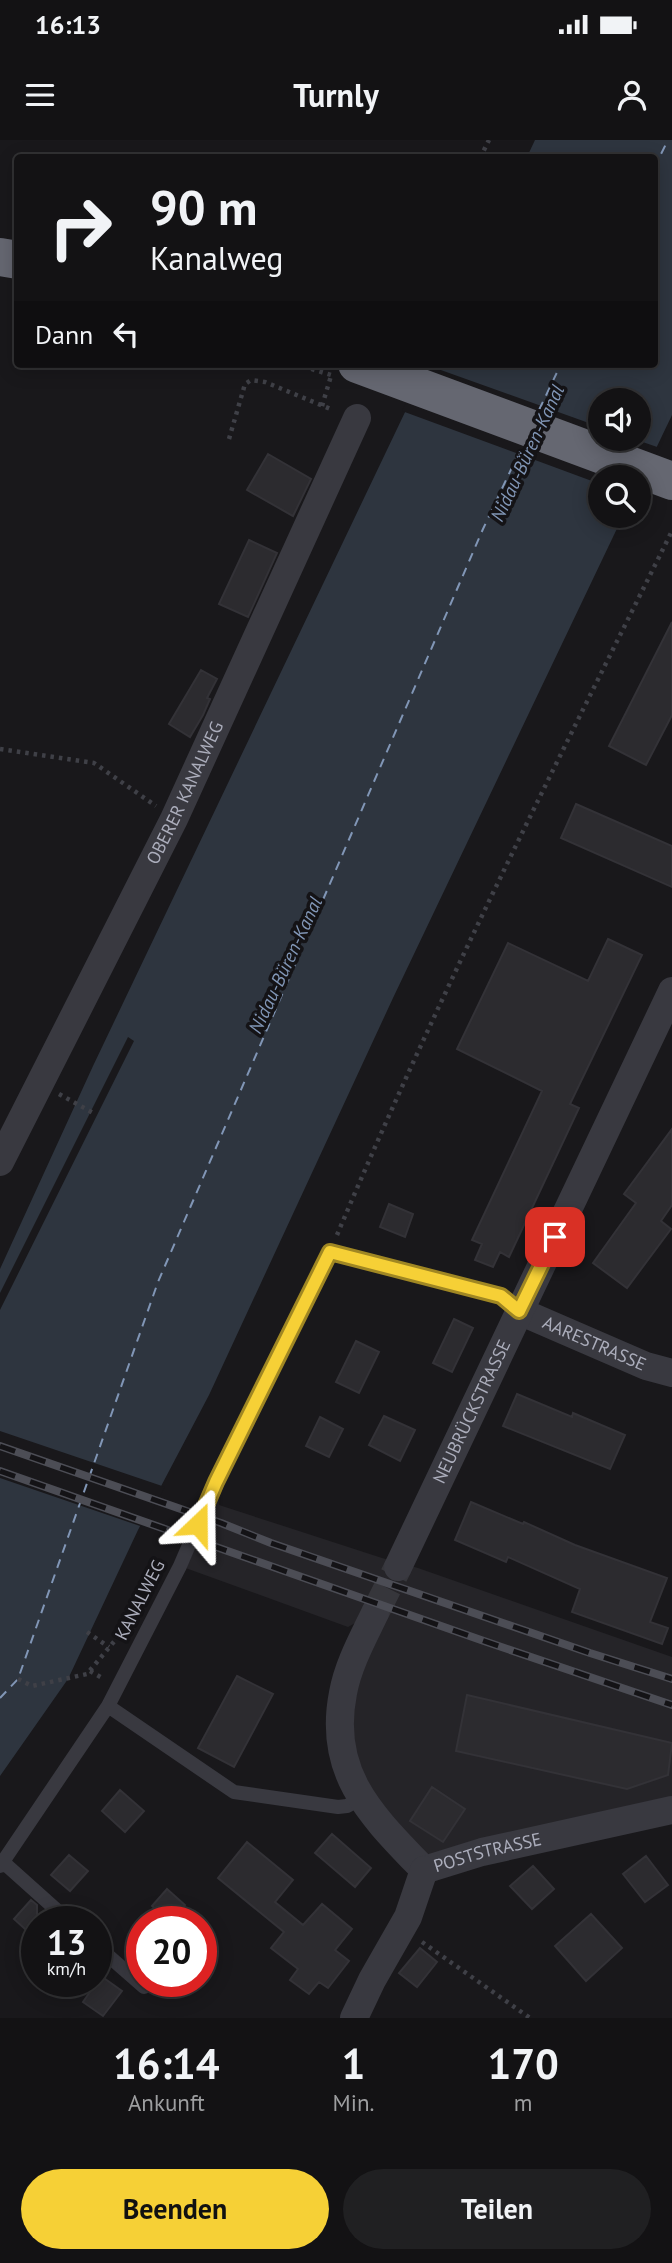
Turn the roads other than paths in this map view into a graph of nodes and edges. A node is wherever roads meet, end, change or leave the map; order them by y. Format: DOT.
graph roads {
  1 [pos="340,374"];
  2 [pos="357,418"];
  3 [pos="672,481"];
  4 [pos="672,991"];
  5 [pos="0,1162"];
  6 [pos="519,1311"];
  7 [pos="672,1373"];
  8 [pos="398,1567"];
  9 [pos="375,1612"];
  10 [pos="108,1706"];
  11 [pos="360,1799"];
  12 [pos="672,1810"];
  13 [pos="2,1864"];
  14 [pos="424,1870"];
  15 [pos="51,1906"];
  16 [pos="112,1959"];
  17 [pos="126,1971"];
  18 [pos="354,2018"];
  1 -- 3 [label="highway, bridge"];
  2 -- 5 [label="street, OBERER KANALWEG"];
  4 -- 6 [label="street, NEUBRÜCKSTRASSE"];
  6 -- 7 [label="street, AARESTRASSE"];
  6 -- 8 [label="street, NEUBRÜCKSTRASSE"];
  6 -- 10 [label="lane, KANALWEG"];
  9 -- 11 [label="street"];
  10 -- 11 [label="lane"];
  10 -- 13 [label="lane, KANALWEG"];
  11 -- 14 [label="street"];
  12 -- 14 [label="street, POSTSTRASSE"];
  13 -- 15 [label="lane"];
  14 -- 18 [label="street, POSTSTRASSE"];
  16 -- 17 [label="lane"];
}
